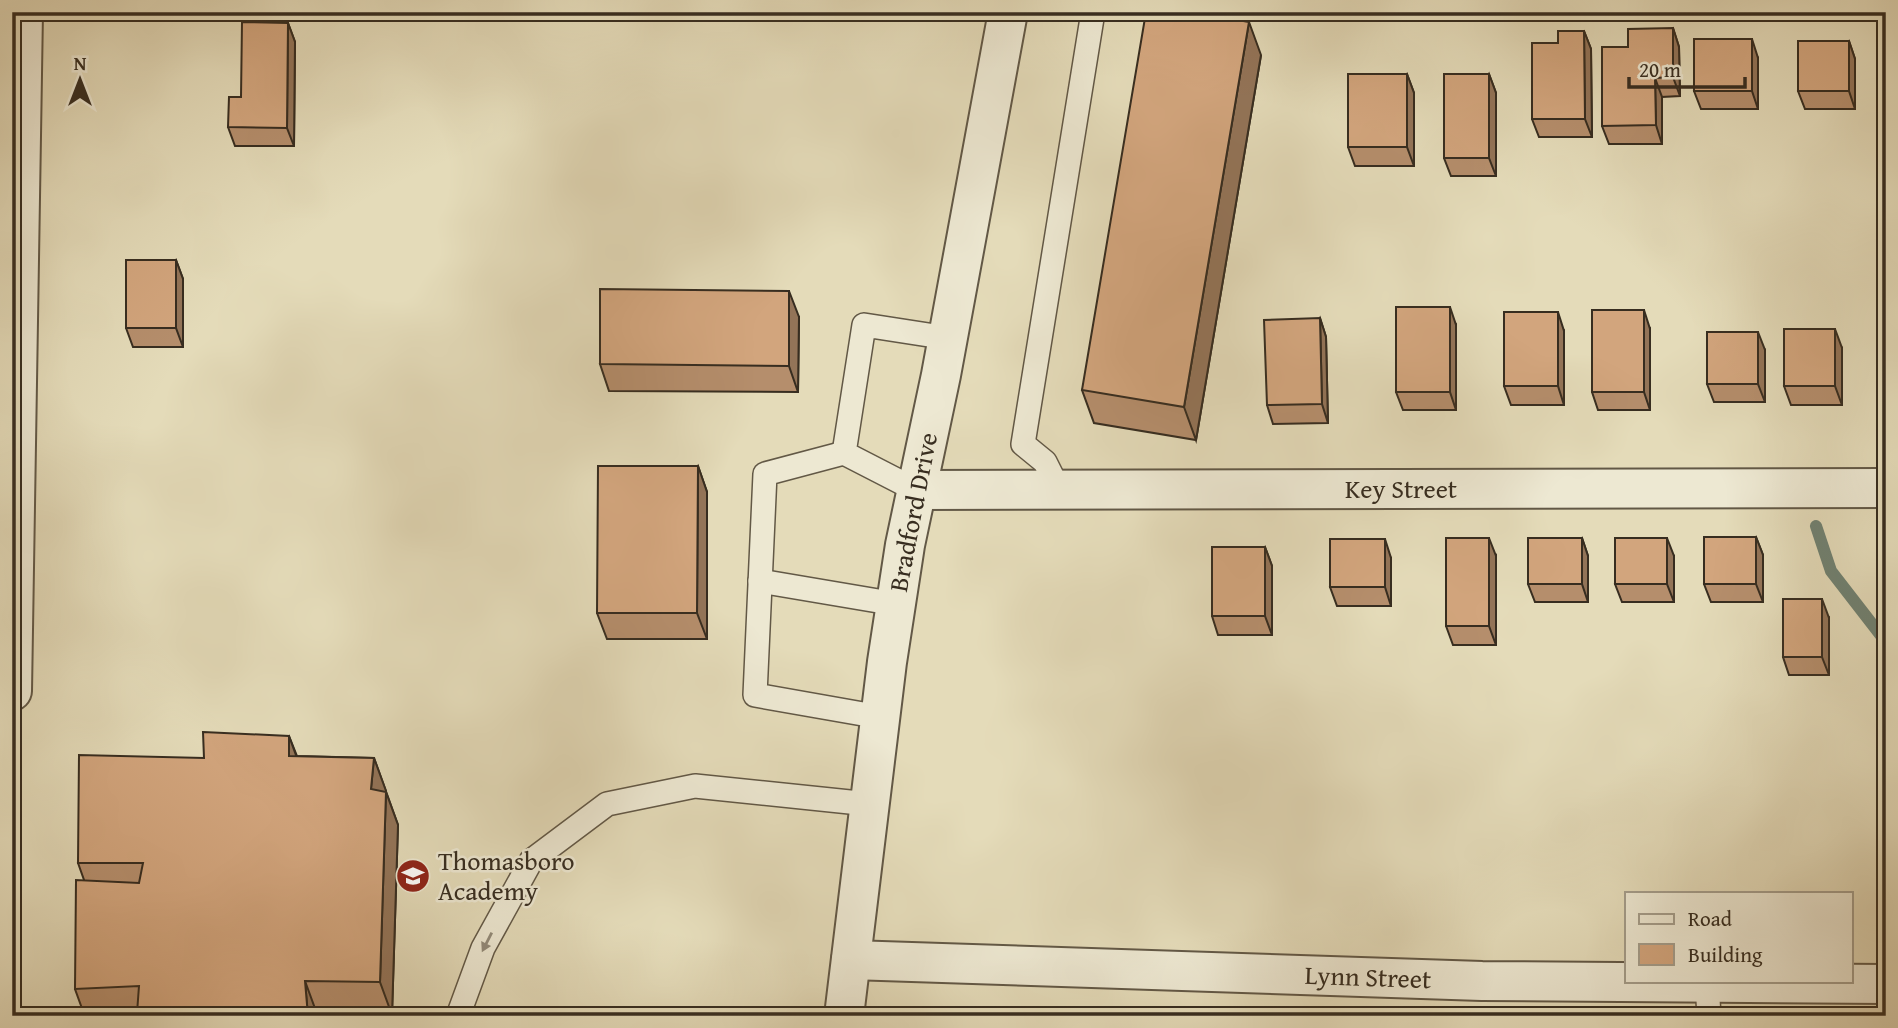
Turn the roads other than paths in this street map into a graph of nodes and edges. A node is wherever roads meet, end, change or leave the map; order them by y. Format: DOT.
graph roads {
  1 [pos="23,12"];
  2 [pos="1008,12"];
  3 [pos="1093,12"];
  4 [pos="948,338"];
  5 [pos="844,453"];
  6 [pos="1886,488"];
  7 [pos="916,490"];
  8 [pos="1059,490"];
  9 [pos="760,581"];
  10 [pos="896,604"];
  11 [pos="12,691"];
  12 [pos="880,717"];
  13 [pos="869,804"];
  14 [pos="850,960"];
  15 [pos="1886,984"];
  16 [pos="1708,1000"];
  17 [pos="458,1016"];
  18 [pos="844,1016"];
  1 -- 11 [label="street"];
  2 -- 4 [label="street, Bradford Drive"];
  3 -- 8 [label="lane"];
  4 -- 5 [label="lane"];
  4 -- 7 [label="street, Bradford Drive"];
  5 -- 7 [label="lane"];
  5 -- 9 [label="lane"];
  6 -- 8 [label="street, Key Street"];
  7 -- 8 [label="street, Key Street"];
  7 -- 10 [label="street, Bradford Drive"];
  9 -- 10 [label="lane"];
  9 -- 12 [label="lane"];
  10 -- 12 [label="street, Bradford Drive"];
  12 -- 13 [label="street, Bradford Drive"];
  13 -- 14 [label="street, Bradford Drive"];
  13 -- 17 [label="lane, one-way"];
  14 -- 16 [label="street, Lynn Street"];
  14 -- 18 [label="street, Bradford Drive"];
  15 -- 16 [label="street, Lynn Street"];
}
